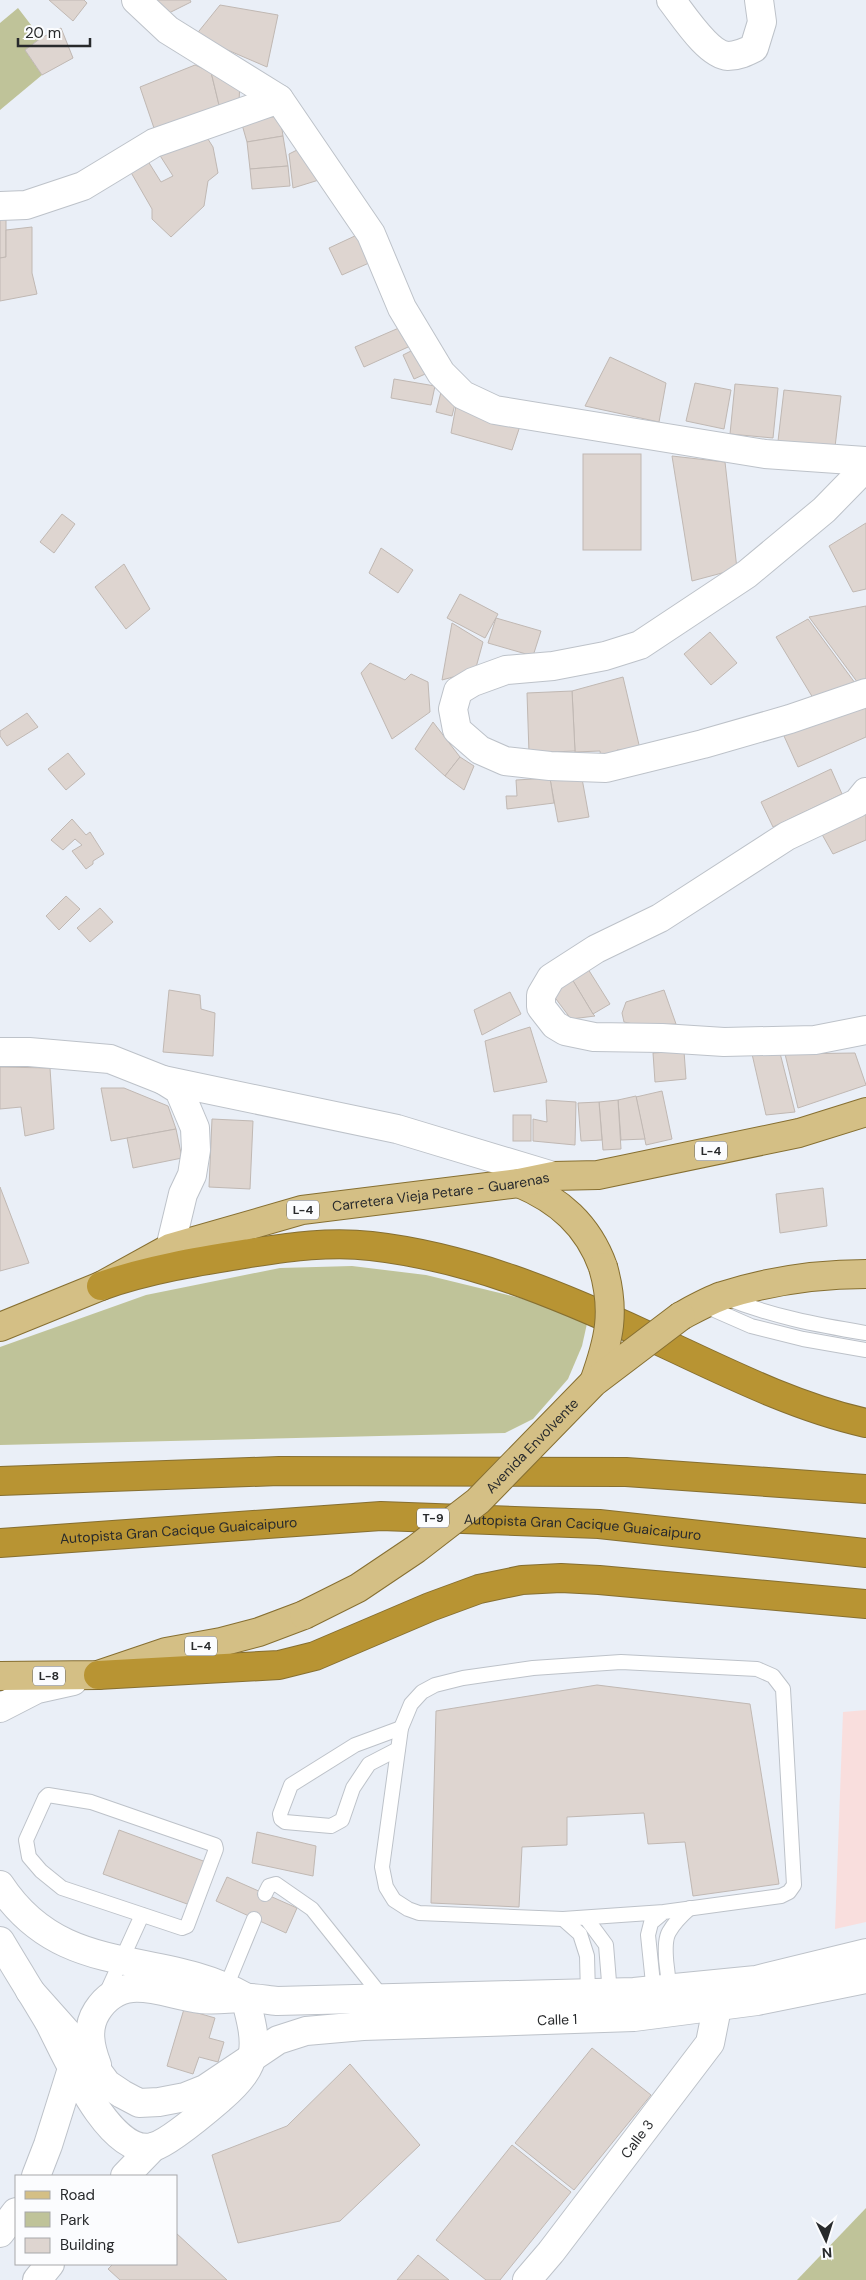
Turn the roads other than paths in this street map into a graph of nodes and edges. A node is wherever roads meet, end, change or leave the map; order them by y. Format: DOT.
graph roads {
  1 [pos="136,0"];
  2 [pos="671,0"];
  3 [pos="760,0"];
  4 [pos="279,99"];
  5 [pos="0,206"];
  6 [pos="866,460"];
  7 [pos="866,467"];
  8 [pos="866,693"];
  9 [pos="866,792"];
  10 [pos="866,1030"];
  11 [pos="0,1052"];
  12 [pos="163,1080"];
  13 [pos="866,1112"];
  14 [pos="553,1176"];
  15 [pos="519,1183"];
  16 [pos="170,1248"];
  17 [pos="866,1274"];
  18 [pos="101,1286"];
  19 [pos="701,1306"];
  20 [pos="0,1327"];
  21 [pos="866,1333"];
  22 [pos="866,1350"];
  23 [pos="594,1382"];
  24 [pos="866,1423"];
  25 [pos="0,1480"];
  26 [pos="866,1489"];
  27 [pos="0,1543"];
  28 [pos="866,1553"];
  29 [pos="866,1604"];
  30 [pos="98,1675"];
  31 [pos="0,1676"];
  32 [pos="0,1708"];
  33 [pos="401,1728"];
  34 [pos="398,1749"];
  35 [pos="0,1885"];
  36 [pos="265,1894"];
  37 [pos="690,1908"];
  38 [pos="664,1912"];
  39 [pos="142,1915"];
  40 [pos="586,1918"];
  41 [pos="254,1919"];
  42 [pos="562,1919"];
  43 [pos="0,1941"];
  44 [pos="866,1953"];
  45 [pos="115,1960"];
  46 [pos="866,1979"];
  47 [pos="796,1983"];
  48 [pos="599,1994"];
  49 [pos="231,1995"];
  50 [pos="716,1996"];
  51 [pos="384,1999"];
  52 [pos="665,2001"];
  53 [pos="98,2009"];
  54 [pos="252,2059"];
  55 [pos="83,2061"];
  56 [pos="153,2147"];
  57 [pos="36,2175"];
  58 [pos="126,2175"];
  59 [pos="15,2213"];
  60 [pos="0,2233"];
  61 [pos="49,2265"];
  62 [pos="37,2280"];
  63 [pos="527,2280"];
  1 -- 4 [label="street"];
  2 -- 3 [label="street"];
  4 -- 5 [label="street"];
  4 -- 6 [label="street"];
  7 -- 8 [label="street"];
  9 -- 10 [label="street"];
  11 -- 12 [label="street"];
  12 -- 14 [label="street"];
  12 -- 16 [label="street"];
  13 -- 14 [label="main road, Carretera Vieja Petare - Guarenas / L-4"];
  14 -- 15 [label="main road, Carretera Vieja Petare - Guarenas / L-4"];
  15 -- 16 [label="main road, Carretera Vieja Petare - Guarenas / L-4"];
  15 -- 23 [label="main road, bridge"];
  16 -- 18 [label="main road, Carretera Vieja Petare - Guarenas / L-4"];
  17 -- 19 [label="main road, Avenida Envolvente / L-4"];
  18 -- 20 [label="main road, Carretera Vieja Petare - Guarenas / L-4"];
  18 -- 24 [label="highway"];
  19 -- 21 [label="lane"];
  19 -- 22 [label="lane"];
  19 -- 23 [label="main road, Avenida Envolvente / L-4, bridge"];
  23 -- 30 [label="main road, Avenida Envolvente / L-4, bridge"];
  25 -- 26 [label="highway"];
  27 -- 28 [label="highway, Autopista Gran Cacique Guaicaipuro / T-9"];
  29 -- 30 [label="highway"];
  30 -- 31 [label="main road, Avenida Envolvente / L-8"];
  30 -- 32 [label="street"];
  33 -- 34 [label="lane"];
  33 -- 34 [label="lane"];
  33 -- 37 [label="lane"];
  34 -- 42 [label="lane"];
  35 -- 45 [label="street"];
  36 -- 51 [label="lane"];
  37 -- 38 [label="lane"];
  37 -- 52 [label="lane"];
  38 -- 40 [label="lane"];
  38 -- 52 [label="lane"];
  39 -- 39 [label="lane"];
  39 -- 45 [label="lane"];
  40 -- 42 [label="lane"];
  40 -- 48 [label="lane"];
  41 -- 49 [label="lane"];
  42 -- 48 [label="lane"];
  43 -- 55 [label="street"];
  44 -- 47 [label="street, Calle 1"];
  45 -- 49 [label="street"];
  45 -- 53 [label="lane"];
  46 -- 47 [label="street, Calle 1"];
  47 -- 50 [label="street, Calle 1"];
  48 -- 51 [label="street, Calle 1"];
  48 -- 52 [label="street, Calle 1"];
  49 -- 51 [label="street, Calle 1"];
  49 -- 53 [label="street"];
  49 -- 54 [label="street"];
  50 -- 52 [label="street, Calle 1"];
  50 -- 63 [label="street, Calle 3"];
  52 -- 54 [label="street, Calle 1"];
  53 -- 55 [label="street"];
  54 -- 55 [label="street"];
  54 -- 56 [label="street"];
  55 -- 56 [label="street"];
  55 -- 57 [label="street"];
  56 -- 58 [label="street"];
  59 -- 60 [label="street"];
  61 -- 62 [label="street"];
}
